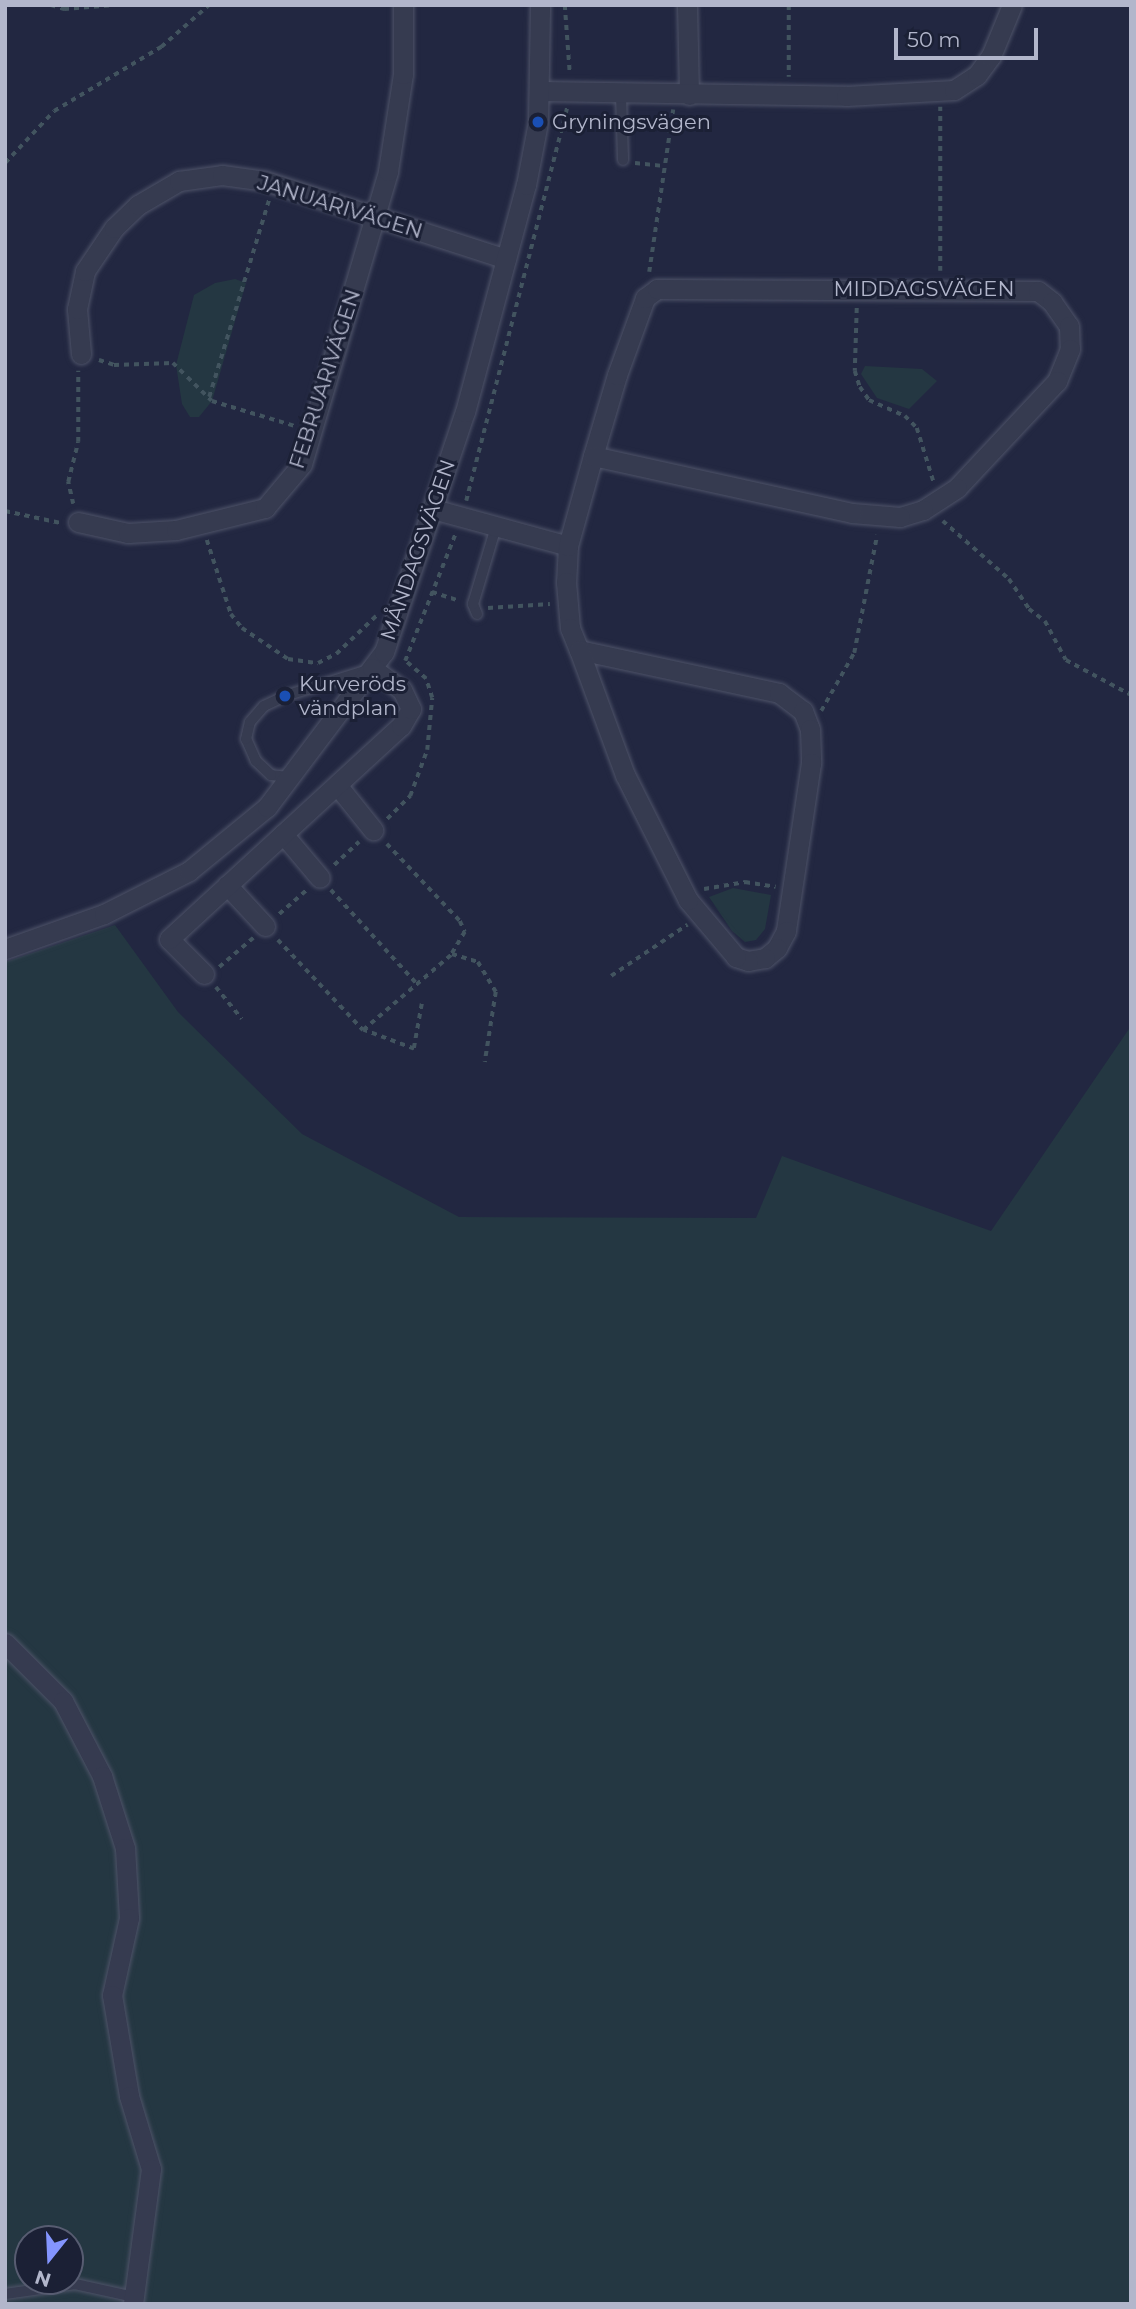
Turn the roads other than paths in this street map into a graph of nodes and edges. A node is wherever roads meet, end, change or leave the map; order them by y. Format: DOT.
graph roads {
  1 [pos="403,5"];
  2 [pos="541,5"];
  3 [pos="687,5"];
  4 [pos="1012,5"];
  5 [pos="540,91"];
  6 [pos="682,94"];
  7 [pos="621,95"];
  8 [pos="622,160"];
  9 [pos="375,218"];
  10 [pos="506,259"];
  11 [pos="81,354"];
  12 [pos="593,456"];
  13 [pos="433,509"];
  14 [pos="78,522"];
  15 [pos="496,527"];
  16 [pos="568,546"];
  17 [pos="475,609"];
  18 [pos="579,650"];
  19 [pos="372,668"];
  20 [pos="291,777"];
  21 [pos="337,785"];
  22 [pos="373,830"];
  23 [pos="283,834"];
  24 [pos="320,878"];
  25 [pos="228,885"];
  26 [pos="265,926"];
  27 [pos="5,949"];
  28 [pos="204,974"];
  29 [pos="5,1643"];
  30 [pos="5,2294"];
  31 [pos="133,2300"];
  1 -- 9 [label="street, FEBRUARIVÄGEN"];
  2 -- 5 [label="street, MÅNDAGSVÄGEN"];
  3 -- 6 [label="street"];
  4 -- 6 [label="street"];
  5 -- 7 [label="street"];
  5 -- 10 [label="street, MÅNDAGSVÄGEN"];
  6 -- 7 [label="street"];
  7 -- 8 [label="lane"];
  9 -- 10 [label="street, JANUARIVÄGEN"];
  9 -- 11 [label="street, JANUARIVÄGEN"];
  9 -- 14 [label="street, FEBRUARIVÄGEN"];
  10 -- 13 [label="street, MÅNDAGSVÄGEN"];
  12 -- 12 [label="street, MIDDAGSVÄGEN"];
  12 -- 16 [label="street"];
  13 -- 15 [label="street"];
  13 -- 19 [label="street, MÅNDAGSVÄGEN"];
  15 -- 16 [label="street"];
  15 -- 17 [label="lane"];
  16 -- 18 [label="street"];
  18 -- 18 [label="street"];
  19 -- 20 [label="street, MÅNDAGSVÄGEN"];
  19 -- 20 [label="lane"];
  19 -- 21 [label="street"];
  20 -- 27 [label="street, MÅNDAGSVÄGEN"];
  21 -- 22 [label="street"];
  21 -- 23 [label="street"];
  23 -- 24 [label="street"];
  23 -- 25 [label="street"];
  25 -- 26 [label="street"];
  25 -- 28 [label="street"];
  29 -- 31 [label="street"];
  30 -- 31 [label="lane"];
}
